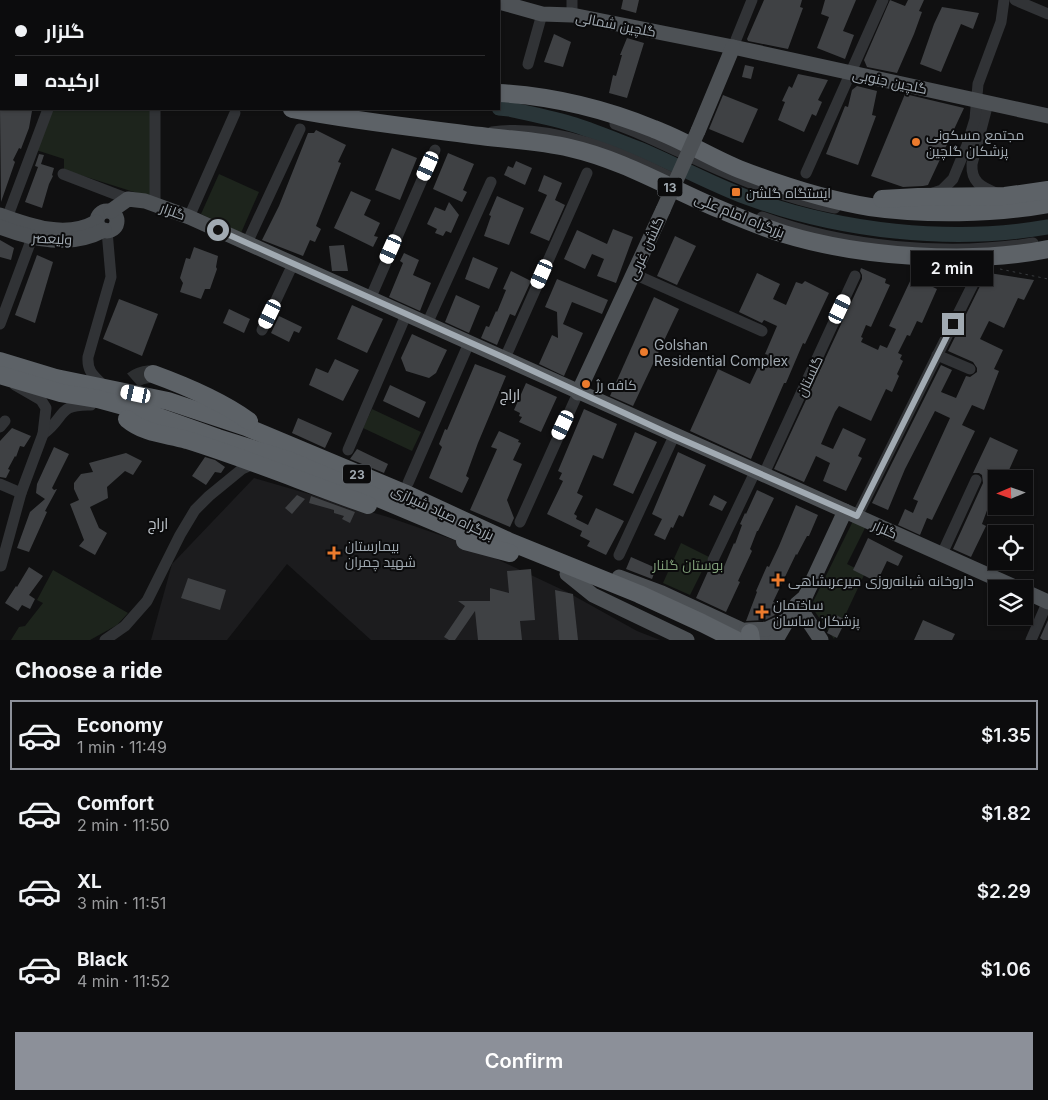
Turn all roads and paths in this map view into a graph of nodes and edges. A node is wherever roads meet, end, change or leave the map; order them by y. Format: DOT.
graph roads {
  1 [pos="572,0"];
  2 [pos="752,0"];
  3 [pos="883,0"];
  4 [pos="1004,0"];
  5 [pos="1015,0"];
  6 [pos="500,3"];
  7 [pos="1048,11"];
  8 [pos="542,14"];
  9 [pos="572,16"];
  10 [pos="733,47"];
  11 [pos="528,64"];
  12 [pos="851,73"];
  13 [pos="500,95"];
  14 [pos="500,95"];
  15 [pos="982,101"];
  16 [pos="47,110"];
  17 [pos="155,110"];
  18 [pos="297,110"];
  19 [pos="235,113"];
  20 [pos="1048,116"];
  21 [pos="300,129"];
  22 [pos="473,135"];
  23 [pos="435,150"];
  24 [pos="587,173"];
  25 [pos="806,173"];
  26 [pos="63,174"];
  27 [pos="492,182"];
  28 [pos="1048,190"];
  29 [pos="1005,196"];
  30 [pos="918,197"];
  31 [pos="128,199"];
  32 [pos="837,199"];
  33 [pos="155,204"];
  34 [pos="1048,204"];
  35 [pos="1048,212"];
  36 [pos="189,217"];
  37 [pos="2,220"];
  38 [pos="103,227"];
  39 [pos="32,238"];
  40 [pos="1048,241"];
  41 [pos="248,244"];
  42 [pos="1048,249"];
  43 [pos="293,264"];
  44 [pos="634,274"];
  45 [pos="855,276"];
  46 [pos="976,278"];
  47 [pos="1048,279"];
  48 [pos="370,299"];
  49 [pos="406,315"];
  50 [pos="0,324"];
  51 [pos="427,324"];
  52 [pos="262,330"];
  53 [pos="762,331"];
  54 [pos="470,343"];
  55 [pos="937,355"];
  56 [pos="505,358"];
  57 [pos="0,361"];
  58 [pos="970,369"];
  59 [pos="153,374"];
  60 [pos="0,375"];
  61 [pos="105,388"];
  62 [pos="578,393"];
  63 [pos="135,415"];
  64 [pos="43,434"];
  65 [pos="674,436"];
  66 [pos="274,439"];
  67 [pos="348,450"];
  68 [pos="224,453"];
  69 [pos="262,466"];
  70 [pos="759,474"];
  71 [pos="976,480"];
  72 [pos="408,483"];
  73 [pos="0,484"];
  74 [pos="222,486"];
  75 [pos="21,494"];
  76 [pos="847,512"];
  77 [pos="520,522"];
  78 [pos="538,552"];
  79 [pos="510,553"];
  80 [pos="942,554"];
  81 [pos="619,555"];
  82 [pos="713,560"];
  83 [pos="1,566"];
  84 [pos="999,580"];
  85 [pos="1033,595"];
  86 [pos="1048,601"];
  87 [pos="797,604"];
  88 [pos="789,619"];
  89 [pos="701,634"];
  90 [pos="749,636"];
  91 [pos="105,640"];
  92 [pos="776,640"];
  93 [pos="822,640"];
  94 [pos="1031,640"];
  1 -- 9 [label="street"];
  2 -- 10 [label="street"];
  3 -- 12 [label="street"];
  4 -- 15 [label="street"];
  5 -- 7 [label="street"];
  6 -- 8 [label="main road, گلچین شمالی"];
  8 -- 9 [label="main road, گلچین شمالی"];
  8 -- 11 [label="street"];
  9 -- 10 [label="main road, گلچین شمالی"];
  10 -- 12 [label="main road, گلچین جنوبی"];
  10 -- 44 [label="main road, گلشن غربی, bridge"];
  12 -- 15 [label="main road, گلچین جنوبی"];
  12 -- 25 [label="street"];
  13 -- 32 [label="highway"];
  14 -- 35 [label="street"];
  15 -- 20 [label="main road, گلچین جنوبی"];
  15 -- 29 [label="street"];
  15 -- 30 [label="street"];
  16 -- 37 [label="street"];
  17 -- 33 [label="street"];
  18 -- 22 [label="highway, بزرگراه امام علی / 13"];
  19 -- 36 [label="street"];
  21 -- 41 [label="street"];
  22 -- 40 [label="street"];
  22 -- 42 [label="highway, بزرگراه امام علی / 13"];
  23 -- 48 [label="street"];
  24 -- 56 [label="street"];
  26 -- 31 [label="street, گلزار"];
  27 -- 51 [label="street"];
  28 -- 29 [label="highway"];
  29 -- 30 [label="highway"];
  30 -- 32 [label="highway"];
  31 -- 33 [label="main road, گلزار"];
  31 -- 38 [label="main road"];
  32 -- 34 [label="highway"];
  33 -- 36 [label="main road, گلزار"];
  36 -- 41 [label="main road, گلزار"];
  37 -- 38 [label="main road, ولیعصر"];
  37 -- 39 [label="main road, ولیعصر"];
  38 -- 39 [label="main road, ولیعصر"];
  38 -- 61 [label="street"];
  39 -- 50 [label="street"];
  41 -- 43 [label="main road, گلزار"];
  43 -- 48 [label="main road, گلزار"];
  43 -- 52 [label="street"];
  44 -- 53 [label="street"];
  44 -- 62 [label="main road, گلشن غربی"];
  45 -- 70 [label="street, گلستان"];
  46 -- 47 [label="path"];
  46 -- 55 [label="street"];
  48 -- 49 [label="main road, گلزار"];
  49 -- 51 [label="main road, گلزار"];
  49 -- 67 [label="street"];
  51 -- 54 [label="main road, گلزار"];
  54 -- 56 [label="main road, گلزار"];
  54 -- 72 [label="street"];
  55 -- 58 [label="street"];
  55 -- 76 [label="street"];
  56 -- 62 [label="main road, گلزار"];
  57 -- 61 [label="highway, بزرگراه صیاد شیرازی / 23"];
  59 -- 66 [label="highway"];
  60 -- 63 [label="highway, بزرگراه صیاد شیرازی / 23"];
  60 -- 64 [label="street"];
  61 -- 66 [label="highway, بزرگراه صیاد شیرازی / 23"];
  62 -- 65 [label="main road, گلزار"];
  62 -- 77 [label="street"];
  63 -- 64 [label="street"];
  63 -- 68 [label="highway"];
  63 -- 79 [label="highway, بزرگراه صیاد شیرازی / 23"];
  64 -- 75 [label="street"];
  65 -- 70 [label="main road, گلزار"];
  65 -- 81 [label="street"];
  66 -- 78 [label="highway, بزرگراه صیاد شیرازی / 23"];
  68 -- 69 [label="highway"];
  68 -- 74 [label="street"];
  69 -- 74 [label="street"];
  69 -- 79 [label="highway"];
  70 -- 76 [label="main road, گلزار"];
  70 -- 82 [label="street, گلستان"];
  71 -- 80 [label="street"];
  73 -- 75 [label="street"];
  74 -- 91 [label="street"];
  75 -- 83 [label="street"];
  76 -- 80 [label="main road, گلزار"];
  76 -- 87 [label="main road"];
  78 -- 89 [label="highway, بزرگراه صیاد شیرازی / 23"];
  78 -- 90 [label="main road"];
  79 -- 89 [label="highway, بزرگراه صیاد شیرازی / 23"];
  80 -- 84 [label="main road, گلزار"];
  85 -- 86 [label="main road"];
  86 -- 94 [label="street"];
  87 -- 88 [label="main road"];
  87 -- 93 [label="main road"];
  88 -- 90 [label="main road"];
  88 -- 92 [label="main road"];
  89 -- 90 [label="highway, بزرگراه صیاد شیرازی / 23"];
}
